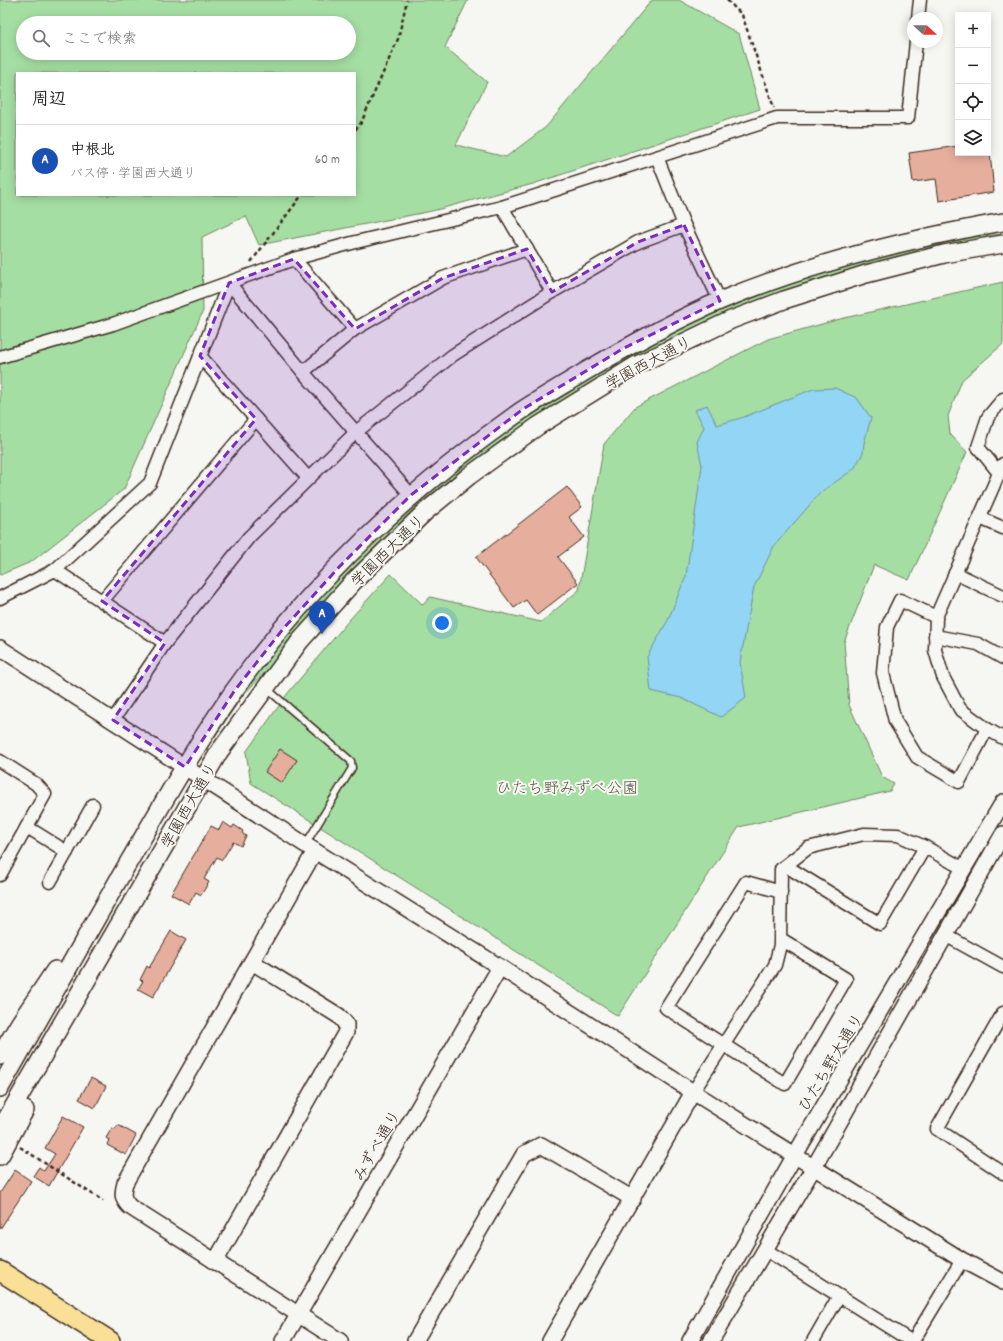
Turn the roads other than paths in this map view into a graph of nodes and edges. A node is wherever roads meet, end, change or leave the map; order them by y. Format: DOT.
graph roads {
  1 [pos="920,0"];
  2 [pos="919,12"];
  3 [pos="915,48"];
  4 [pos="658,157"];
  5 [pos="502,207"];
  6 [pos="1003,222"];
  7 [pos="684,226"];
  8 [pos="1003,244"];
  9 [pos="527,249"];
  10 [pos="294,259"];
  11 [pos="233,281"];
  12 [pos="552,292"];
  13 [pos="720,301"];
  14 [pos="355,329"];
  15 [pos="200,356"];
  16 [pos="0,357"];
  17 [pos="303,372"];
  18 [pos="1003,399"];
  19 [pos="256,419"];
  20 [pos="356,432"];
  21 [pos="1001,469"];
  22 [pos="308,478"];
  23 [pos="411,495"];
  24 [pos="980,518"];
  25 [pos="1003,528"];
  26 [pos="55,570"];
  27 [pos="955,573"];
  28 [pos="1003,596"];
  29 [pos="0,598"];
  30 [pos="102,601"];
  31 [pos="936,617"];
  32 [pos="935,636"];
  33 [pos="165,643"];
  34 [pos="0,648"];
  35 [pos="1003,658"];
  36 [pos="265,687"];
  37 [pos="113,720"];
  38 [pos="987,729"];
  39 [pos="1003,738"];
  40 [pos="0,761"];
  41 [pos="185,767"];
  42 [pos="203,778"];
  43 [pos="1003,802"];
  44 [pos="93,805"];
  45 [pos="27,827"];
  46 [pos="1003,834"];
  47 [pos="924,847"];
  48 [pos="310,848"];
  49 [pos="67,852"];
  50 [pos="786,866"];
  51 [pos="964,869"];
  52 [pos="0,875"];
  53 [pos="50,882"];
  54 [pos="781,892"];
  55 [pos="129,906"];
  56 [pos="87,934"];
  57 [pos="945,935"];
  58 [pos="780,939"];
  59 [pos="252,962"];
  60 [pos="500,966"];
  61 [pos="1003,967"];
  62 [pos="1003,1012"];
  63 [pos="723,1045"];
  64 [pos="0,1056"];
  65 [pos="0,1088"];
  66 [pos="693,1092"];
  67 [pos="0,1130"];
  68 [pos="796,1155"];
  69 [pos="0,1156"];
  70 [pos="814,1167"];
  71 [pos="1002,1170"];
  72 [pos="633,1199"];
  73 [pos="766,1250"];
  74 [pos="962,1260"];
  75 [pos="215,1262"];
  76 [pos="0,1271"];
  77 [pos="1003,1282"];
  78 [pos="839,1296"];
  79 [pos="298,1315"];
  80 [pos="110,1341"];
  81 [pos="283,1341"];
  82 [pos="340,1341"];
  83 [pos="415,1341"];
  84 [pos="550,1341"];
  85 [pos="690,1341"];
  86 [pos="711,1341"];
  87 [pos="813,1341"];
  88 [pos="912,1341"];
  1 -- 2 [label="street"];
  3 -- 4 [label="street"];
  4 -- 5 [label="street"];
  4 -- 7 [label="street"];
  5 -- 9 [label="street"];
  5 -- 10 [label="street"];
  6 -- 13 [label="main road, 学園西大通り"];
  7 -- 12 [label="street"];
  7 -- 13 [label="street"];
  8 -- 36 [label="main road, 学園西大通り"];
  9 -- 12 [label="street"];
  9 -- 14 [label="street"];
  10 -- 11 [label="street"];
  10 -- 14 [label="street"];
  11 -- 15 [label="street"];
  11 -- 16 [label="street"];
  11 -- 17 [label="street"];
  12 -- 20 [label="street"];
  13 -- 23 [label="main road, 学園西大通り"];
  14 -- 17 [label="street"];
  15 -- 19 [label="street"];
  15 -- 26 [label="street"];
  17 -- 20 [label="street"];
  18 -- 21 [label="street"];
  19 -- 22 [label="street"];
  19 -- 30 [label="street"];
  20 -- 22 [label="street"];
  20 -- 23 [label="street"];
  21 -- 24 [label="street"];
  22 -- 33 [label="street"];
  23 -- 41 [label="main road, 学園西大通り"];
  24 -- 25 [label="street"];
  24 -- 27 [label="street"];
  26 -- 29 [label="street"];
  26 -- 30 [label="street"];
  27 -- 28 [label="street"];
  27 -- 31 [label="street"];
  30 -- 33 [label="street"];
  31 -- 32 [label="street"];
  31 -- 38 [label="street"];
  32 -- 35 [label="street"];
  32 -- 38 [label="street"];
  33 -- 37 [label="street"];
  34 -- 37 [label="street"];
  36 -- 42 [label="main road, 学園西大通り"];
  36 -- 48 [label="lane"];
  37 -- 41 [label="street"];
  38 -- 39 [label="street"];
  40 -- 45 [label="street"];
  41 -- 42 [label="street"];
  41 -- 56 [label="main road, 学園西大通り"];
  42 -- 48 [label="street"];
  42 -- 55 [label="main road, 学園西大通り"];
  43 -- 51 [label="street, ひたち野大通り"];
  44 -- 49 [label="street"];
  45 -- 49 [label="street"];
  45 -- 52 [label="street"];
  46 -- 57 [label="street"];
  47 -- 50 [label="street"];
  47 -- 50 [label="street"];
  47 -- 51 [label="street"];
  48 -- 59 [label="street"];
  48 -- 60 [label="street"];
  49 -- 53 [label="street"];
  50 -- 54 [label="street"];
  51 -- 68 [label="street, ひたち野大通り"];
  54 -- 58 [label="street"];
  54 -- 63 [label="street"];
  55 -- 67 [label="main road, 学園西大通り"];
  55 -- 69 [label="main road"];
  56 -- 64 [label="main road"];
  56 -- 65 [label="main road, 学園西大通り"];
  57 -- 61 [label="street"];
  57 -- 70 [label="street"];
  58 -- 63 [label="street"];
  58 -- 63 [label="street"];
  59 -- 75 [label="street"];
  59 -- 75 [label="street"];
  60 -- 66 [label="street"];
  60 -- 79 [label="street, みずべ通り"];
  62 -- 71 [label="street"];
  63 -- 66 [label="street"];
  66 -- 68 [label="street"];
  66 -- 72 [label="street"];
  68 -- 70 [label="street"];
  68 -- 85 [label="street, ひたち野大通り"];
  70 -- 73 [label="street"];
  70 -- 74 [label="street"];
  72 -- 83 [label="street"];
  72 -- 84 [label="street"];
  73 -- 78 [label="street"];
  73 -- 86 [label="street"];
  74 -- 77 [label="street"];
  74 -- 88 [label="street"];
  75 -- 79 [label="street"];
  76 -- 80 [label="highway"];
  78 -- 87 [label="street"];
  78 -- 88 [label="street"];
  79 -- 81 [label="street, みずべ通り"];
  79 -- 82 [label="street"];
}
